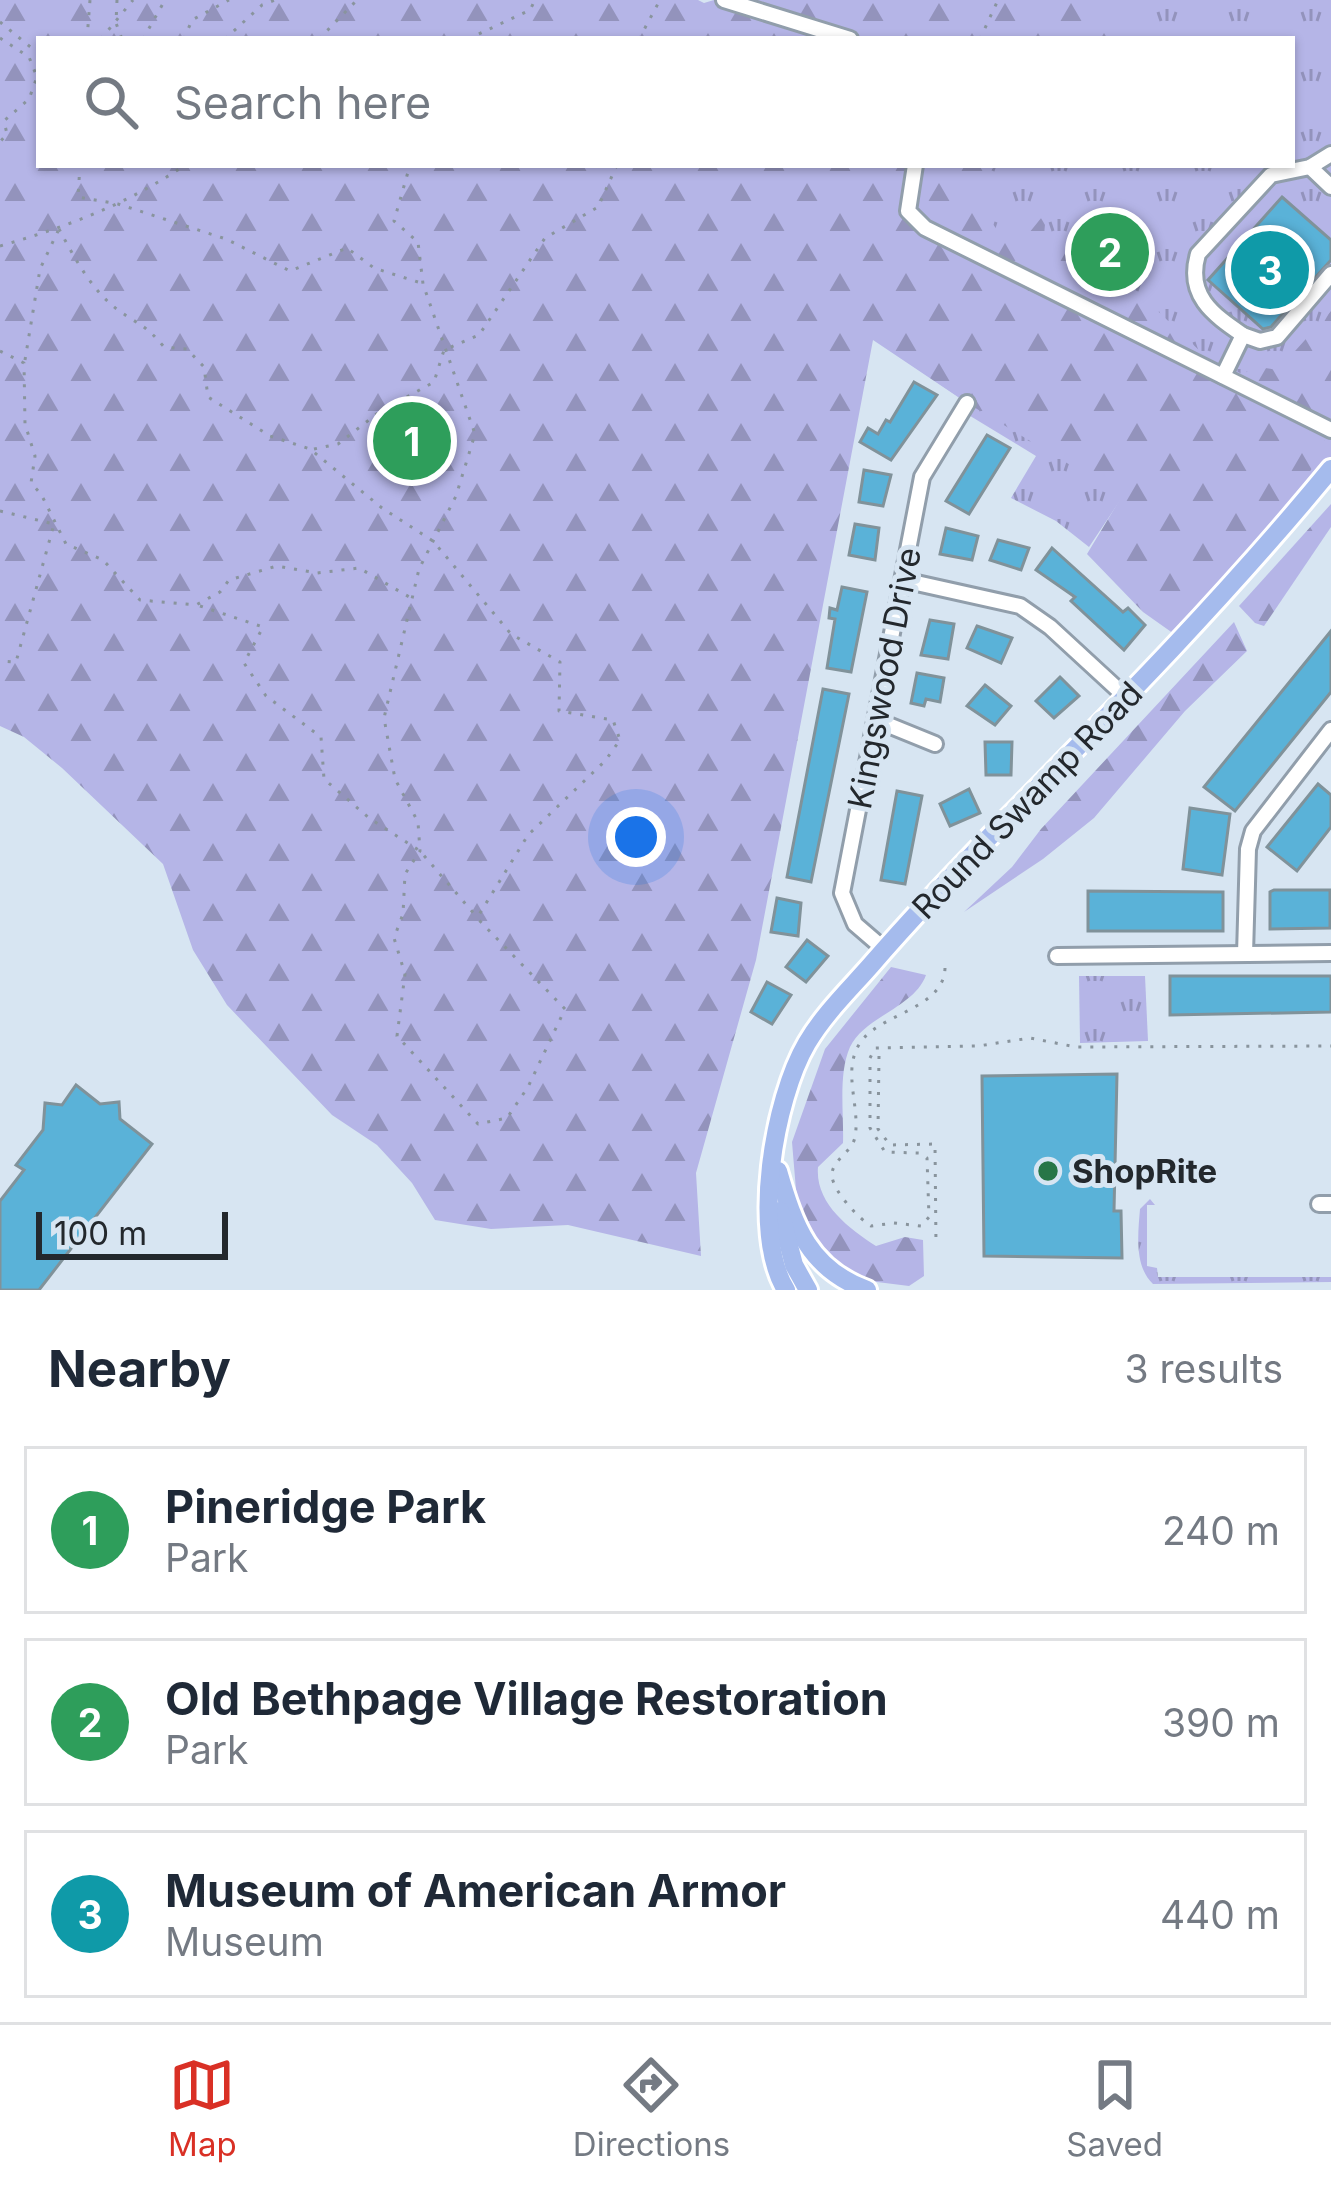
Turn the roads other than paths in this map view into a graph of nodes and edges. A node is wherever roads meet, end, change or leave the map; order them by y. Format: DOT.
graph roads {
  1 [pos="724,0"];
  2 [pos="840,36"];
  3 [pos="1331,154"];
  4 [pos="1310,167"];
  5 [pos="914,168"];
  6 [pos="1331,188"];
  7 [pos="1331,274"];
  8 [pos="1244,335"];
  9 [pos="1223,376"];
  10 [pos="967,403"];
  11 [pos="1331,430"];
  12 [pos="1331,470"];
  13 [pos="903,580"];
  14 [pos="1126,697"];
  15 [pos="876,721"];
  16 [pos="1331,730"];
  17 [pos="935,744"];
  18 [pos="884,949"];
  19 [pos="1331,953"];
  20 [pos="1245,954"];
  21 [pos="1057,956"];
  22 [pos="774,1159"];
  23 [pos="774,1263"];
  24 [pos="772,1290"];
  25 [pos="786,1290"];
  26 [pos="808,1290"];
  27 [pos="867,1290"];
  1 -- 2 [label="street"];
  3 -- 4 [label="street"];
  4 -- 6 [label="street"];
  4 -- 8 [label="street"];
  5 -- 9 [label="street"];
  7 -- 8 [label="street"];
  8 -- 9 [label="street"];
  9 -- 11 [label="street"];
  10 -- 13 [label="street, Kingswood Drive"];
  12 -- 14 [label="main road, Round Swamp Road"];
  13 -- 14 [label="street"];
  13 -- 15 [label="street, Kingswood Drive"];
  14 -- 18 [label="main road, Round Swamp Road"];
  15 -- 17 [label="street"];
  15 -- 18 [label="street, Kingswood Drive"];
  16 -- 20 [label="street"];
  18 -- 22 [label="main road, Round Swamp Road"];
  19 -- 20 [label="street"];
  20 -- 21 [label="street"];
  22 -- 23 [label="main road, Round Swamp Road"];
  22 -- 26 [label="main road, Round Swamp Road"];
  22 -- 27 [label="main road"];
  23 -- 24 [label="main road"];
  23 -- 25 [label="main road, Round Swamp Road"];
}
